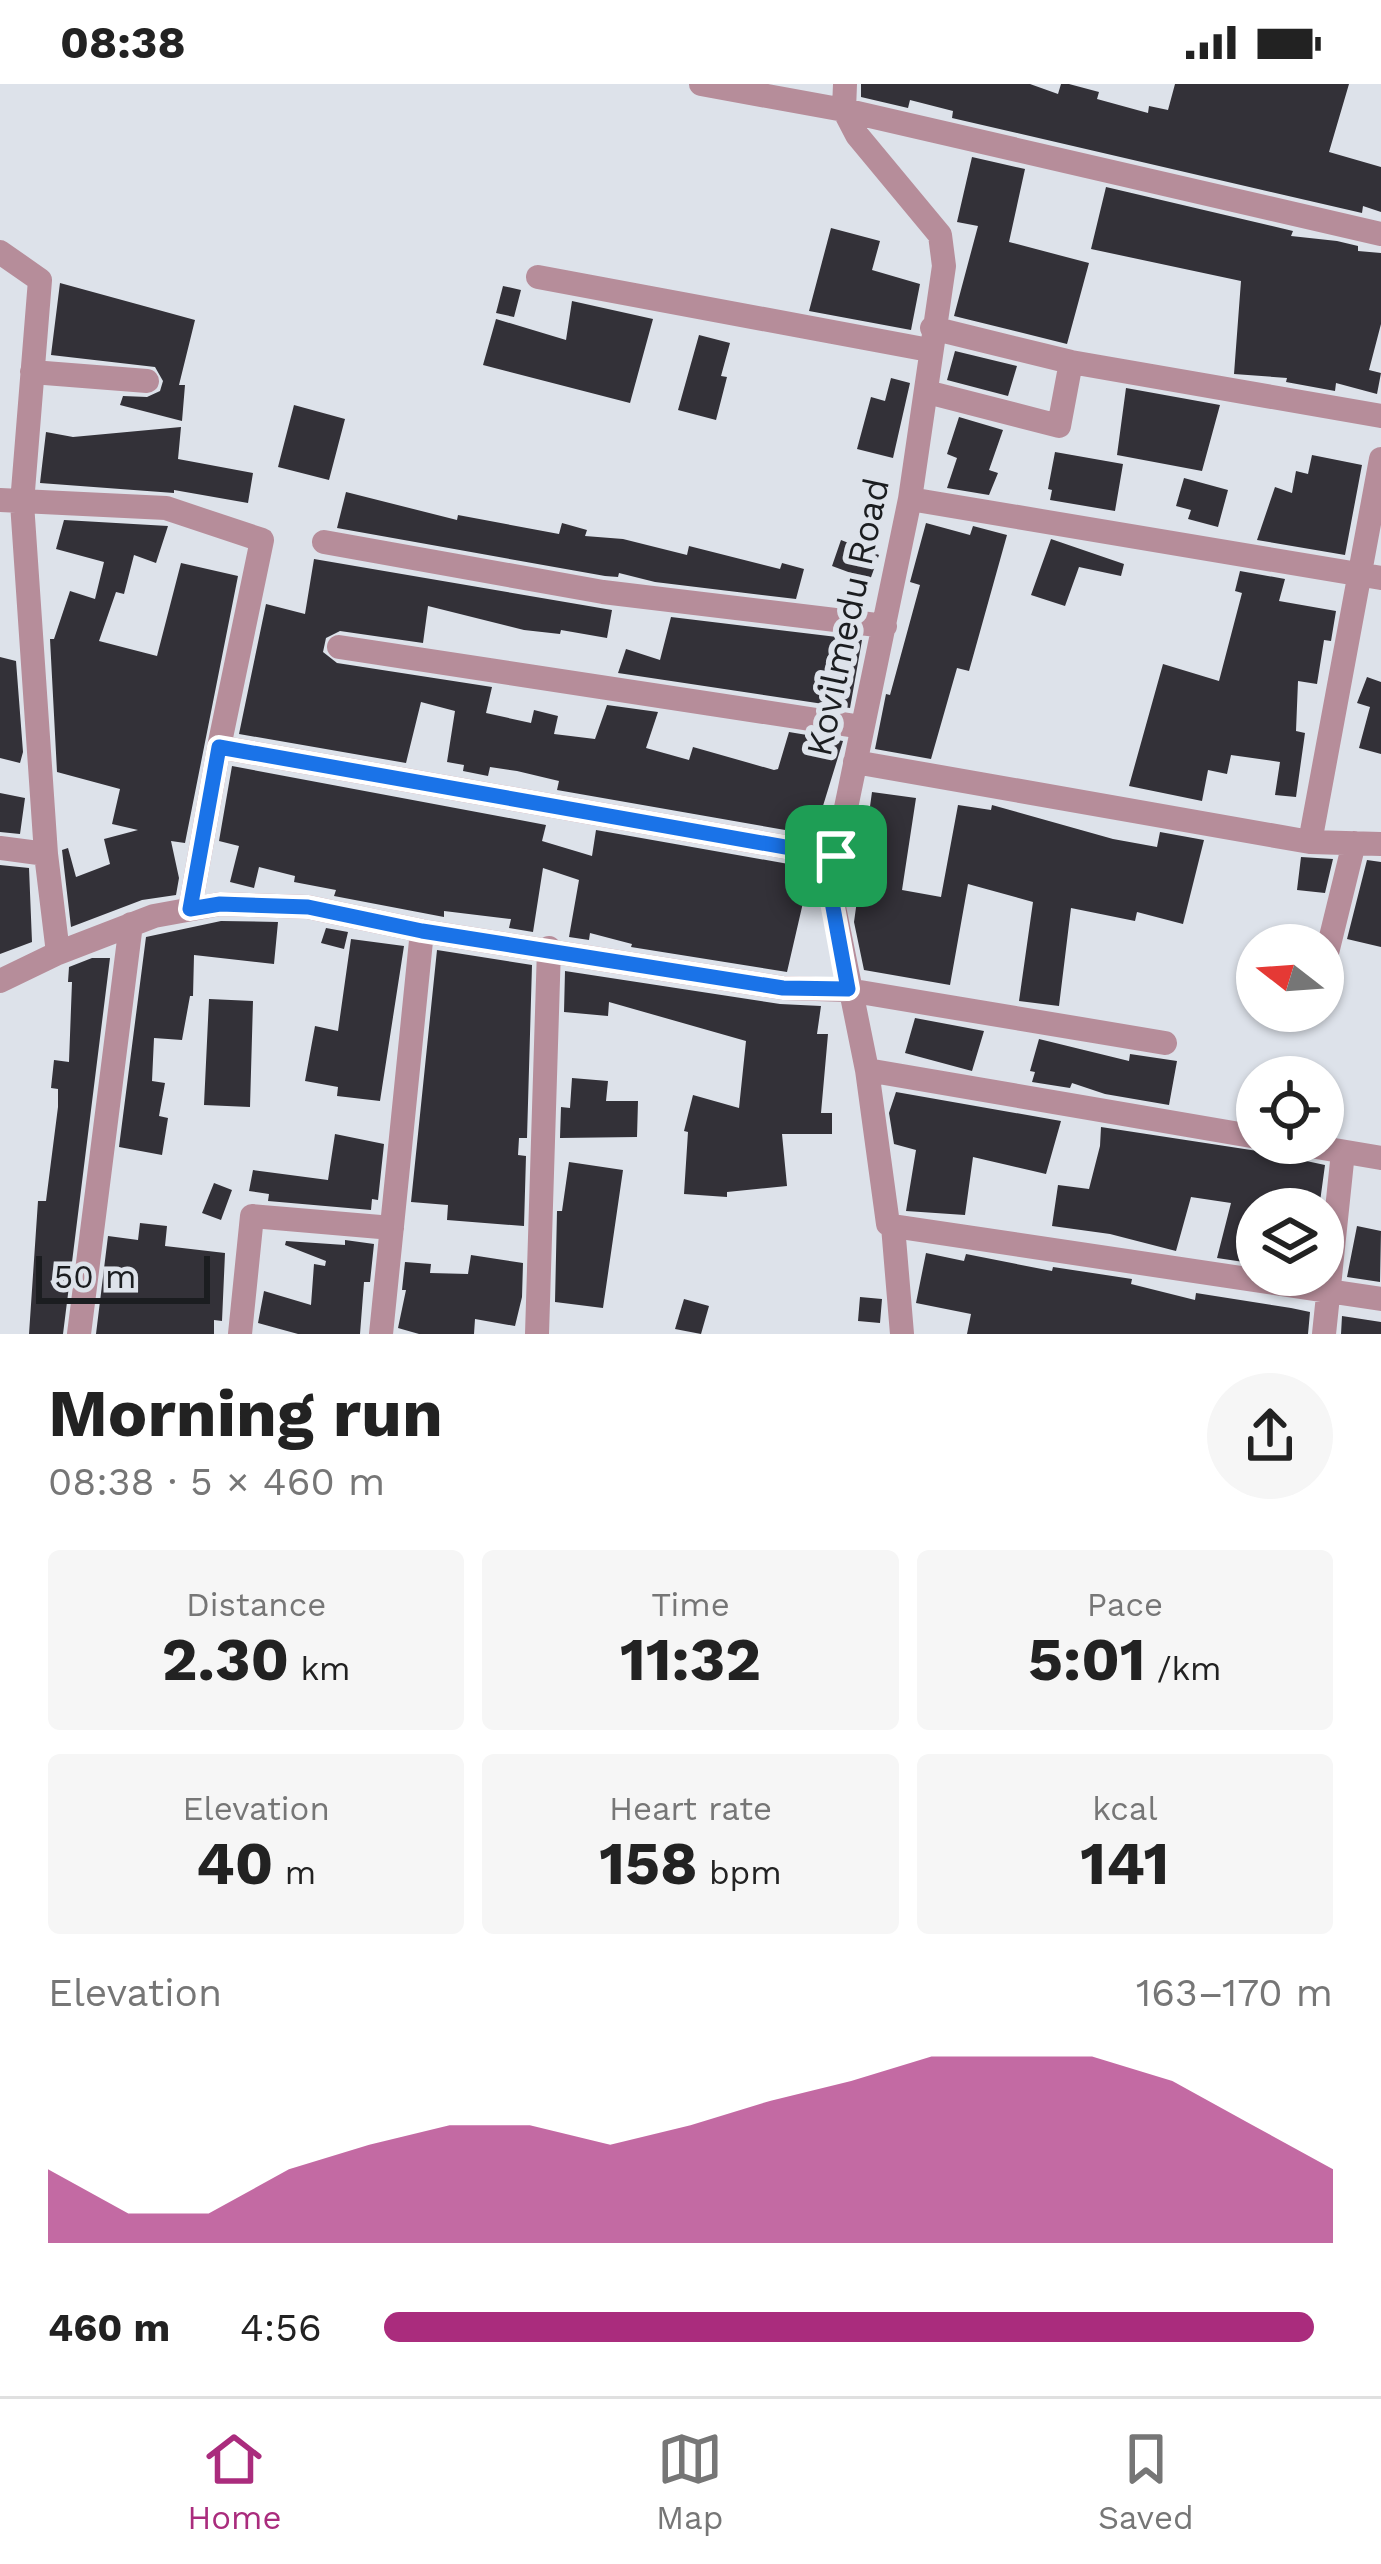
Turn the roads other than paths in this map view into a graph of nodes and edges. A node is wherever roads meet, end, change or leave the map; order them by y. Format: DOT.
graph roads {
  1 [pos="701,84"];
  2 [pos="845,84"];
  3 [pos="844,110"];
  4 [pos="1381,234"];
  5 [pos="0,252"];
  6 [pos="538,277"];
  7 [pos="931,339"];
  8 [pos="1071,362"];
  9 [pos="32,372"];
  10 [pos="147,381"];
  11 [pos="927,392"];
  12 [pos="1381,416"];
  13 [pos="1381,459"];
  14 [pos="910,499"];
  15 [pos="11,501"];
  16 [pos="324,542"];
  17 [pos="1372,577"];
  18 [pos="885,626"];
  19 [pos="339,646"];
  20 [pos="862,727"];
  21 [pos="219,747"];
  22 [pos="855,762"];
  23 [pos="1310,842"];
  24 [pos="1354,843"];
  25 [pos="1381,844"];
  26 [pos="0,848"];
  27 [pos="46,854"];
  28 [pos="836,856"];
  29 [pos="190,909"];
  30 [pos="130,924"];
  31 [pos="1334,924"];
  32 [pos="422,931"];
  33 [pos="549,948"];
  34 [pos="58,953"];
  35 [pos="0,981"];
  36 [pos="848,989"];
  37 [pos="1165,1043"];
  38 [pos="867,1070"];
  39 [pos="1236,1133"];
  40 [pos="1344,1151"];
  41 [pos="1381,1158"];
  42 [pos="893,1226"];
  43 [pos="392,1228"];
  44 [pos="1236,1277"];
  45 [pos="1344,1293"];
  46 [pos="1328,1296"];
  47 [pos="1381,1299"];
  48 [pos="80,1334"];
  49 [pos="240,1334"];
  50 [pos="381,1334"];
  51 [pos="537,1334"];
  52 [pos="902,1334"];
  53 [pos="1324,1334"];
  1 -- 3 [label="street"];
  2 -- 3 [label="street"];
  3 -- 4 [label="street"];
  3 -- 7 [label="street, Kovilmedu Road"];
  5 -- 9 [label="street"];
  6 -- 7 [label="street"];
  7 -- 8 [label="street"];
  7 -- 11 [label="street, Kovilmedu Road"];
  8 -- 11 [label="street"];
  8 -- 12 [label="street"];
  9 -- 10 [label="street"];
  9 -- 15 [label="street"];
  11 -- 14 [label="street, Kovilmedu Road"];
  13 -- 17 [label="street"];
  14 -- 17 [label="street"];
  14 -- 18 [label="street, Kovilmedu Road"];
  15 -- 21 [label="street"];
  15 -- 27 [label="street"];
  16 -- 18 [label="street"];
  17 -- 23 [label="street"];
  18 -- 20 [label="street, Kovilmedu Road"];
  19 -- 20 [label="street"];
  20 -- 22 [label="street, Kovilmedu Road"];
  21 -- 28 [label="street"];
  21 -- 29 [label="street"];
  22 -- 23 [label="street"];
  22 -- 28 [label="street, Kovilmedu Road"];
  23 -- 24 [label="street"];
  24 -- 25 [label="street"];
  24 -- 31 [label="street"];
  26 -- 27 [label="street"];
  27 -- 34 [label="street"];
  28 -- 36 [label="street, Kovilmedu Road"];
  29 -- 30 [label="street"];
  29 -- 32 [label="street"];
  30 -- 34 [label="street"];
  30 -- 48 [label="street"];
  32 -- 33 [label="street"];
  32 -- 43 [label="street"];
  33 -- 36 [label="street"];
  33 -- 51 [label="street"];
  34 -- 35 [label="street"];
  36 -- 37 [label="street"];
  36 -- 38 [label="street, Kovilmedu Road"];
  38 -- 39 [label="street"];
  38 -- 42 [label="street, Kovilmedu Road"];
  40 -- 41 [label="street"];
  42 -- 44 [label="street"];
  42 -- 52 [label="street, Kovilmedu Road"];
  43 -- 49 [label="street"];
  43 -- 50 [label="street"];
  45 -- 47 [label="street"];
  46 -- 53 [label="street"];
}
